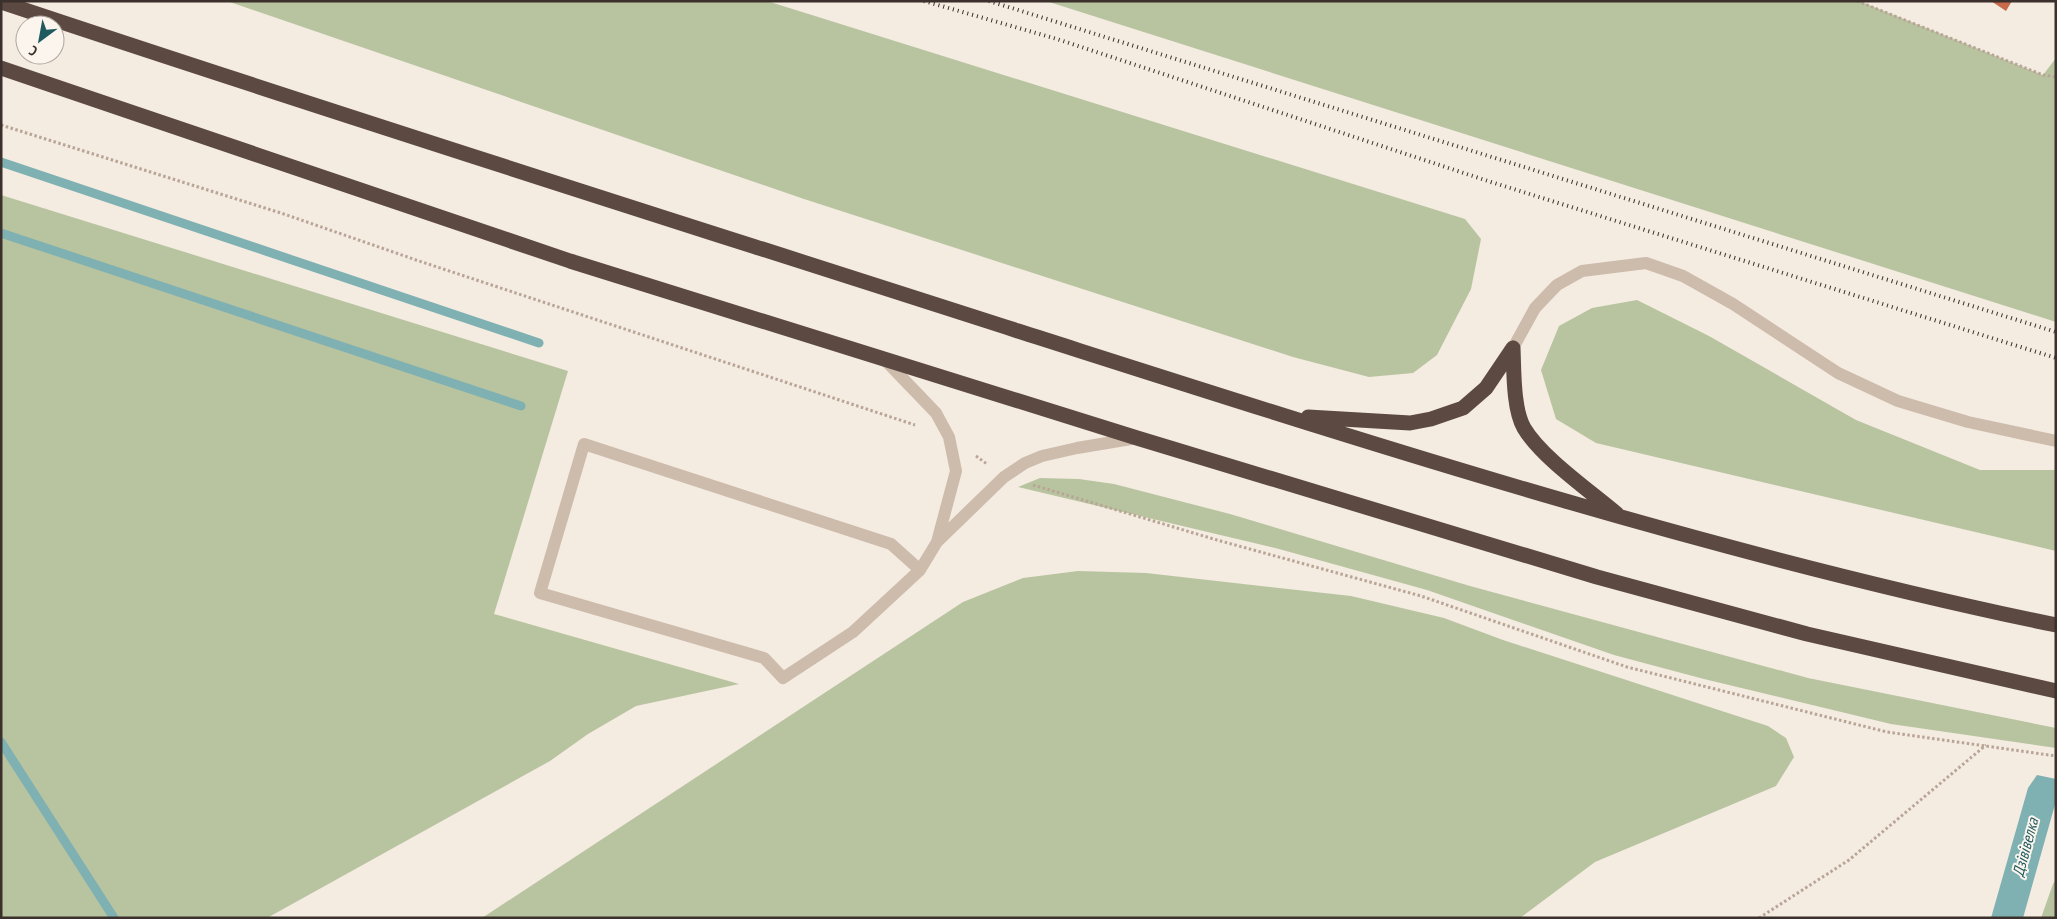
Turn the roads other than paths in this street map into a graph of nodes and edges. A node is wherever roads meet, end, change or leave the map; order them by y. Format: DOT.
graph roads {
  1 [pos="1,2"];
  2 [pos="1,68"];
  3 [pos="1513,348"];
  4 [pos="885,360"];
  5 [pos="1284,416"];
  6 [pos="1137,438"];
  7 [pos="2056,441"];
  8 [pos="1624,518"];
  9 [pos="937,542"];
  10 [pos="920,570"];
  11 [pos="2056,625"];
  12 [pos="2056,690"];
  1 -- 5 [label="highway"];
  2 -- 4 [label="highway"];
  3 -- 5 [label="highway"];
  3 -- 7 [label="street"];
  3 -- 8 [label="highway"];
  4 -- 6 [label="highway"];
  4 -- 9 [label="street"];
  5 -- 8 [label="highway"];
  6 -- 9 [label="street"];
  6 -- 12 [label="highway"];
  8 -- 11 [label="highway"];
  9 -- 10 [label="street"];
  10 -- 10 [label="street"];
}
